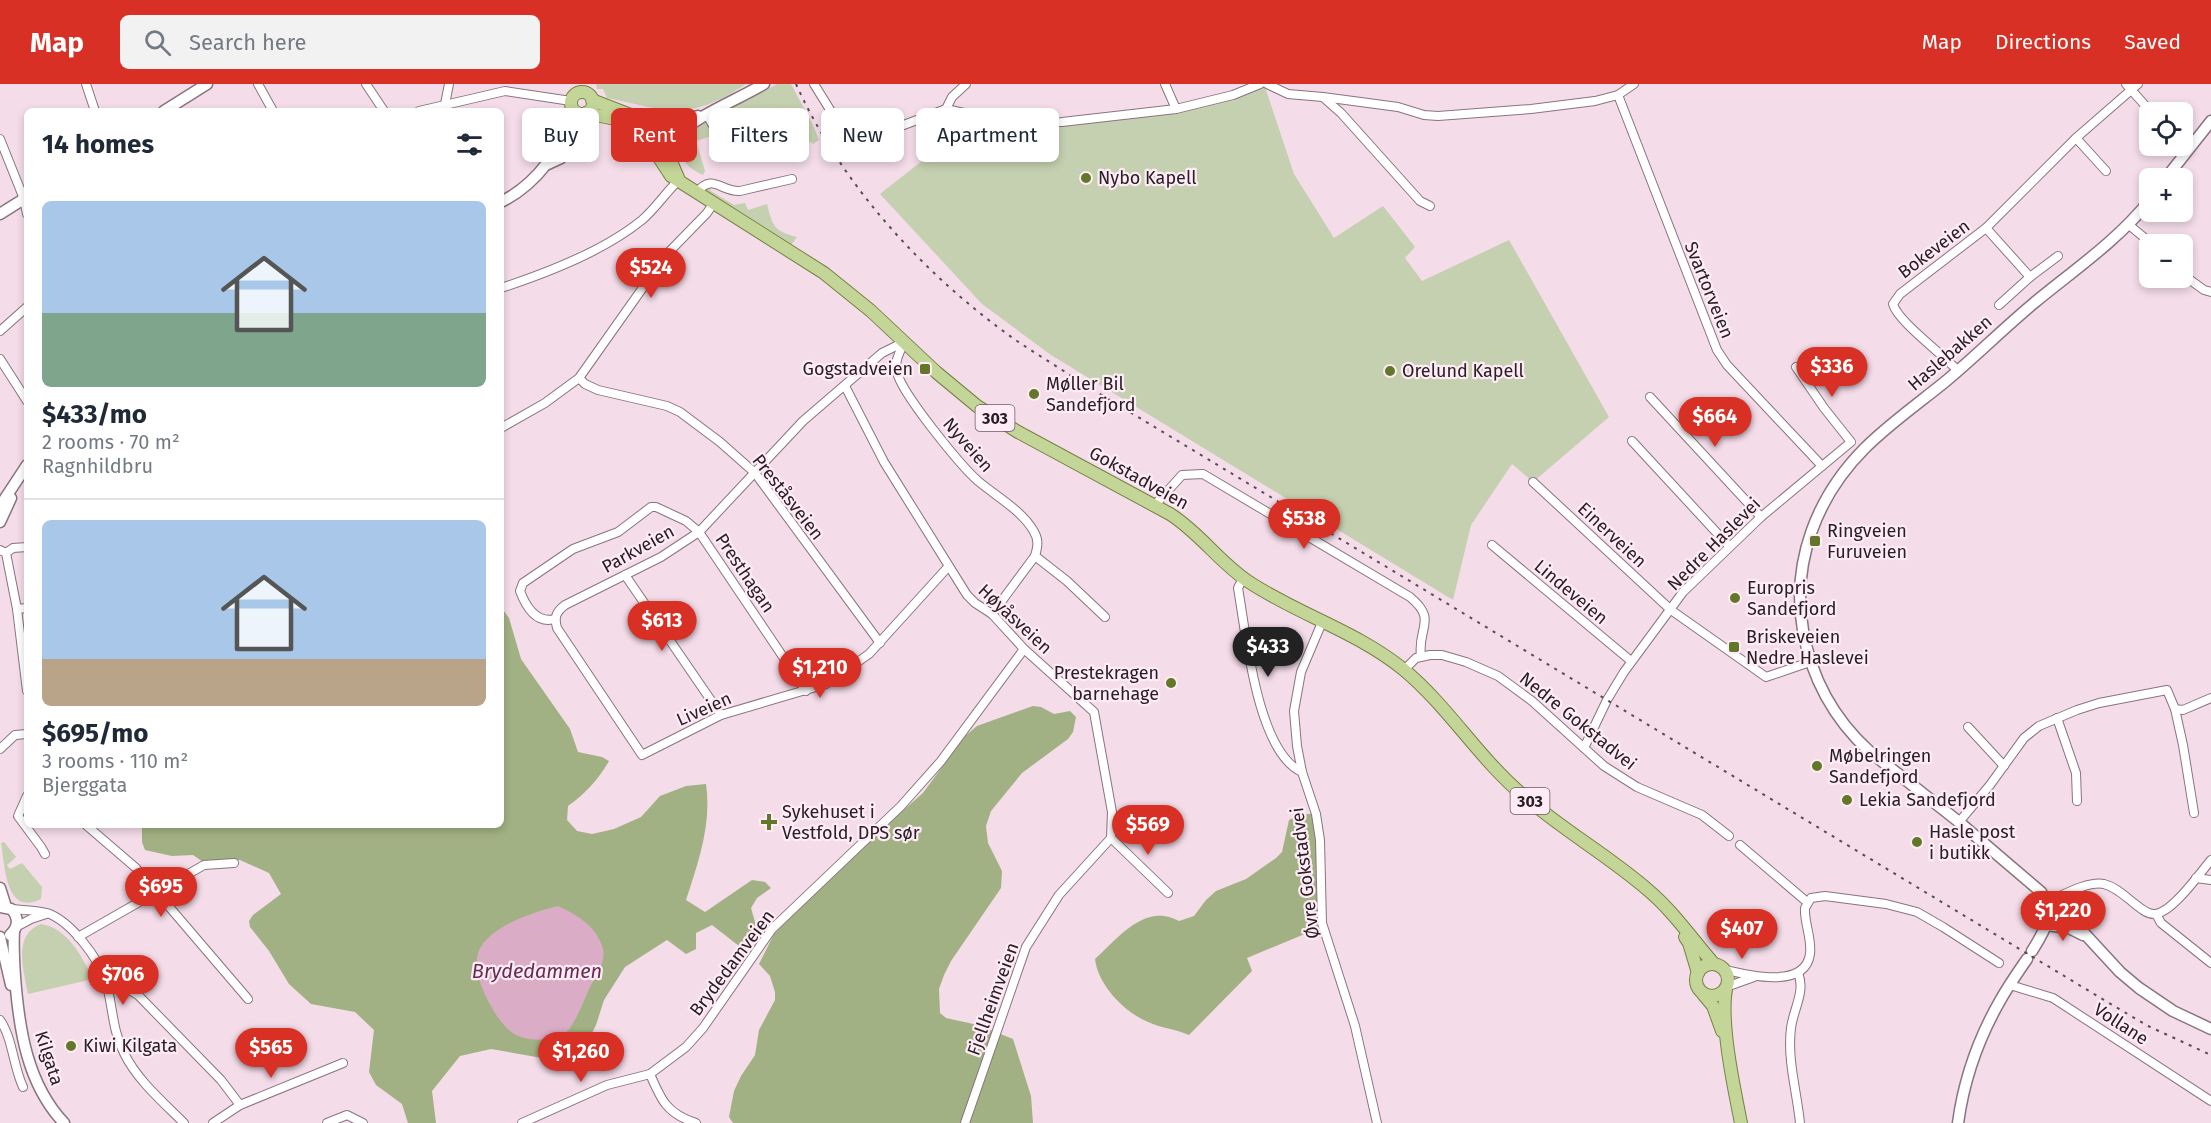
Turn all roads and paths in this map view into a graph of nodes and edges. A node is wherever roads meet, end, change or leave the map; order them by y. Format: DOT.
graph roads {
  1 [pos="86,84"];
  2 [pos="207,84"];
  3 [pos="258,84"];
  4 [pos="366,84"];
  5 [pos="449,84"];
  6 [pos="764,84"];
  7 [pos="814,84"];
  8 [pos="966,84"];
  9 [pos="1165,84"];
  10 [pos="1260,84"];
  11 [pos="1267,84"];
  12 [pos="1634,84"];
  13 [pos="2132,86"];
  14 [pos="1618,95"];
  15 [pos="1323,97"];
  16 [pos="582,100"];
  17 [pos="2144,102"];
  18 [pos="445,104"];
  19 [pos="94,108"];
  20 [pos="169,108"];
  21 [pos="271,108"];
  22 [pos="382,108"];
  23 [pos="430,108"];
  24 [pos="946,108"];
  25 [pos="611,109"];
  26 [pos="1176,109"];
  27 [pos="707,114"];
  28 [pos="611,115"];
  29 [pos="697,116"];
  30 [pos="709,118"];
  31 [pos="697,120"];
  32 [pos="916,120"];
  33 [pos="2211,121"];
  34 [pos="1059,122"];
  35 [pos="2076,138"];
  36 [pos="0,139"];
  37 [pos="661,162"];
  38 [pos="671,162"];
  39 [pos="2174,168"];
  40 [pos="2106,171"];
  41 [pos="792,179"];
  42 [pos="680,180"];
  43 [pos="696,194"];
  44 [pos="24,196"];
  45 [pos="24,199"];
  46 [pos="504,200"];
  47 [pos="713,204"];
  48 [pos="1430,206"];
  49 [pos="2139,213"];
  50 [pos="0,214"];
  51 [pos="2129,225"];
  52 [pos="1986,228"];
  53 [pos="2140,234"];
  54 [pos="2058,256"];
  55 [pos="2030,277"];
  56 [pos="2193,282"];
  57 [pos="504,287"];
  58 [pos="2211,292"];
  59 [pos="1999,305"];
  60 [pos="24,310"];
  61 [pos="0,331"];
  62 [pos="904,342"];
  63 [pos="0,359"];
  64 [pos="1796,367"];
  65 [pos="1958,371"];
  66 [pos="579,378"];
  67 [pos="846,386"];
  68 [pos="24,396"];
  69 [pos="1650,397"];
  70 [pos="504,426"];
  71 [pos="1632,441"];
  72 [pos="1822,466"];
  73 [pos="24,470"];
  74 [pos="755,473"];
  75 [pos="1533,482"];
  76 [pos="16,483"];
  77 [pos="0,506"];
  78 [pos="1154,506"];
  79 [pos="1761,517"];
  80 [pos="0,522"];
  81 [pos="699,532"];
  82 [pos="1492,546"];
  83 [pos="1729,546"];
  84 [pos="24,547"];
  85 [pos="3,551"];
  86 [pos="1035,556"];
  87 [pos="948,567"];
  88 [pos="625,575"];
  89 [pos="1243,578"];
  90 [pos="24,608"];
  91 [pos="17,609"];
  92 [pos="1671,610"];
  93 [pos="992,614"];
  94 [pos="1105,617"];
  95 [pos="555,619"];
  96 [pos="1323,620"];
  97 [pos="880,643"];
  98 [pos="1024,649"];
  99 [pos="1421,656"];
  100 [pos="1631,661"];
  101 [pos="1810,662"];
  102 [pos="24,666"];
  103 [pos="1404,669"];
  104 [pos="806,691"];
  105 [pos="2211,698"];
  106 [pos="2175,710"];
  107 [pos="721,715"];
  108 [pos="2057,718"];
  109 [pos="1968,727"];
  110 [pos="24,734"];
  111 [pos="1584,748"];
  112 [pos="0,749"];
  113 [pos="2004,766"];
  114 [pos="1302,772"];
  115 [pos="2077,801"];
  116 [pos="24,803"];
  117 [pos="2194,813"];
  118 [pos="1959,822"];
  119 [pos="24,824"];
  120 [pos="27,828"];
  121 [pos="90,828"];
  122 [pos="1730,836"];
  123 [pos="1111,838"];
  124 [pos="1740,845"];
  125 [pos="45,854"];
  126 [pos="2211,860"];
  127 [pos="234,864"];
  128 [pos="2196,878"];
  129 [pos="2211,880"];
  130 [pos="0,888"];
  131 [pos="1650,891"];
  132 [pos="156,892"];
  133 [pos="1168,893"];
  134 [pos="1808,902"];
  135 [pos="2048,907"];
  136 [pos="5,908"];
  137 [pos="47,913"];
  138 [pos="2156,914"];
  139 [pos="2046,925"];
  140 [pos="15,929"];
  141 [pos="2086,936"];
  142 [pos="0,937"];
  143 [pos="78,937"];
  144 [pos="2000,963"];
  145 [pos="2211,963"];
  146 [pos="1719,967"];
  147 [pos="1698,973"];
  148 [pos="1798,973"];
  149 [pos="1755,976"];
  150 [pos="107,983"];
  151 [pos="2010,985"];
  152 [pos="1726,988"];
  153 [pos="1703,994"];
  154 [pos="16,997"];
  155 [pos="248,999"];
  156 [pos="0,1020"];
  157 [pos="2211,1029"];
  158 [pos="1729,1049"];
  159 [pos="343,1063"];
  160 [pos="650,1074"];
  161 [pos="23,1087"];
  162 [pos="2211,1101"];
  163 [pos="240,1106"];
  164 [pos="64,1123"];
  165 [pos="184,1123"];
  166 [pos="213,1123"];
  167 [pos="327,1123"];
  168 [pos="363,1123"];
  169 [pos="522,1123"];
  170 [pos="696,1123"];
  171 [pos="965,1123"];
  172 [pos="1377,1123"];
  173 [pos="1741,1123"];
  174 [pos="1800,1123"];
  175 [pos="1958,1123"];
  1 -- 19 [label="street"];
  2 -- 20 [label="main road"];
  3 -- 21 [label="street"];
  4 -- 22 [label="street"];
  5 -- 18 [label="street"];
  6 -- 27 [label="main road"];
  7 -- 32 [label="street"];
  8 -- 24 [label="street"];
  9 -- 26 [label="street"];
  10 -- 26 [label="street"];
  11 -- 15 [label="street"];
  12 -- 14 [label="street"];
  13 -- 17 [label="street, Bokeveien"];
  13 -- 35 [label="street, Bokeveien"];
  14 -- 15 [label="street"];
  14 -- 72 [label="street, Svartorveien"];
  15 -- 48 [label="street"];
  16 -- 18 [label="street"];
  16 -- 25 [label="main road"];
  16 -- 28 [label="main road, 303"];
  16 -- 46 [label="main road"];
  18 -- 23 [label="street"];
  26 -- 34 [label="street"];
  27 -- 29 [label="main road"];
  27 -- 30 [label="street"];
  27 -- 31 [label="main road"];
  33 -- 39 [label="main road"];
  35 -- 40 [label="street"];
  35 -- 52 [label="street, Bokeveien"];
  36 -- 44 [label="street"];
  37 -- 42 [label="main road, Gokstadveien / 303"];
  38 -- 42 [label="main road, Gokstadveien / 303"];
  41 -- 43 [label="street"];
  42 -- 43 [label="main road, Gokstadveien / 303"];
  42 -- 57 [label="street"];
  43 -- 47 [label="main road, Gokstadveien / 303"];
  45 -- 50 [label="main road"];
  47 -- 62 [label="main road, Gokstadveien / 303"];
  47 -- 66 [label="street"];
  49 -- 51 [label="main road, Haslebakken"];
  51 -- 53 [label="street"];
  51 -- 65 [label="main road, Haslebakken"];
  52 -- 55 [label="street, Bokeveien"];
  52 -- 65 [label="street, Bokeveien"];
  54 -- 55 [label="street"];
  55 -- 59 [label="street"];
  56 -- 58 [label="street"];
  60 -- 61 [label="street"];
  62 -- 67 [label="street, Parkveien"];
  62 -- 78 [label="main road, Gokstadveien / 303"];
  62 -- 86 [label="street, Nyveien"];
  63 -- 68 [label="street"];
  64 -- 72 [label="street, Nedre Haslevei"];
  65 -- 101 [label="main road, Haslebakken"];
  66 -- 70 [label="street"];
  66 -- 74 [label="street, Preståsveien"];
  67 -- 74 [label="street, Parkveien"];
  67 -- 87 [label="street, Høyåsveien"];
  69 -- 79 [label="street"];
  71 -- 83 [label="street"];
  72 -- 79 [label="street, Nedre Haslevei"];
  73 -- 76 [label="main road"];
  74 -- 81 [label="street, Parkveien"];
  74 -- 97 [label="street, Preståsveien"];
  75 -- 92 [label="street, Einerveien"];
  76 -- 77 [label="main road"];
  76 -- 80 [label="main road"];
  78 -- 89 [label="main road, Gokstadveien / 303"];
  78 -- 99 [label="street"];
  79 -- 83 [label="street, Nedre Haslevei"];
  81 -- 88 [label="street, Parkveien"];
  81 -- 95 [label="street"];
  81 -- 104 [label="street, Presthagan"];
  82 -- 100 [label="street, Lindeveien"];
  83 -- 92 [label="street, Nedre Haslevei"];
  84 -- 85 [label="street"];
  85 -- 91 [label="street"];
  86 -- 93 [label="street"];
  86 -- 94 [label="street"];
  87 -- 93 [label="street, Høyåsveien"];
  87 -- 97 [label="street, Liveien"];
  88 -- 95 [label="street, Parkveien"];
  88 -- 107 [label="street"];
  89 -- 96 [label="main road, Gokstadveien / 303"];
  89 -- 114 [label="street"];
  90 -- 91 [label="street"];
  91 -- 102 [label="street"];
  92 -- 100 [label="street, Nedre Haslevei"];
  92 -- 101 [label="street, Einerveien"];
  93 -- 98 [label="street, Høyåsveien"];
  95 -- 107 [label="street, Liveien"];
  96 -- 103 [label="main road, Gokstadveien / 303"];
  96 -- 114 [label="street, Øvre Gokstadvei"];
  97 -- 104 [label="street, Liveien"];
  98 -- 123 [label="street, Høyåsveien"];
  98 -- 160 [label="street, Brydedamveien"];
  99 -- 103 [label="street"];
  99 -- 111 [label="street, Nedre Gokstadvei"];
  100 -- 111 [label="street, Nedre Haslevei"];
  101 -- 118 [label="main road, Haslebakken"];
  103 -- 131 [label="main road, Gokstadveien / 303"];
  104 -- 107 [label="street, Liveien"];
  105 -- 106 [label="street"];
  106 -- 108 [label="street"];
  106 -- 117 [label="street"];
  108 -- 113 [label="street"];
  108 -- 115 [label="street"];
  109 -- 113 [label="street"];
  110 -- 112 [label="street"];
  111 -- 122 [label="street, Nedre Gokstadvei"];
  113 -- 118 [label="street"];
  114 -- 172 [label="street, Øvre Gokstadvei"];
  116 -- 119 [label="street"];
  118 -- 135 [label="main road, Haslebakken"];
  120 -- 125 [label="street"];
  121 -- 132 [label="street"];
  123 -- 133 [label="street"];
  123 -- 171 [label="street, Fjellheimveien"];
  124 -- 134 [label="street"];
  126 -- 128 [label="street"];
  127 -- 132 [label="street"];
  128 -- 129 [label="street"];
  128 -- 138 [label="street"];
  130 -- 136 [label="main road"];
  131 -- 146 [label="main road, Gokstadveien / 303"];
  131 -- 147 [label="main road, Gokstadveien / 303"];
  132 -- 143 [label="street"];
  132 -- 155 [label="street"];
  134 -- 144 [label="street"];
  134 -- 148 [label="street"];
  135 -- 138 [label="street"];
  135 -- 139 [label="main road"];
  135 -- 141 [label="main road"];
  136 -- 137 [label="street"];
  136 -- 140 [label="main road, Kilgata"];
  137 -- 140 [label="street"];
  137 -- 143 [label="street"];
  138 -- 145 [label="street"];
  139 -- 141 [label="main road"];
  139 -- 151 [label="main road"];
  140 -- 142 [label="main road"];
  140 -- 154 [label="main road, Kilgata"];
  141 -- 157 [label="main road"];
  142 -- 154 [label="main road, Kilgata"];
  143 -- 150 [label="street"];
  146 -- 147 [label="main road"];
  146 -- 149 [label="street"];
  146 -- 152 [label="main road, 303"];
  147 -- 153 [label="main road, 303"];
  148 -- 149 [label="street"];
  148 -- 174 [label="street"];
  149 -- 152 [label="street"];
  150 -- 163 [label="street"];
  150 -- 165 [label="street"];
  151 -- 162 [label="street, Vollane"];
  151 -- 175 [label="main road"];
  152 -- 153 [label="main road"];
  152 -- 158 [label="main road, 303"];
  153 -- 158 [label="main road, 303"];
  154 -- 164 [label="main road, Kilgata"];
  156 -- 161 [label="street"];
  158 -- 173 [label="main road, 303"];
  159 -- 163 [label="street"];
  160 -- 169 [label="street"];
  160 -- 170 [label="street"];
  163 -- 166 [label="street"];
  167 -- 168 [label="street"];
}
